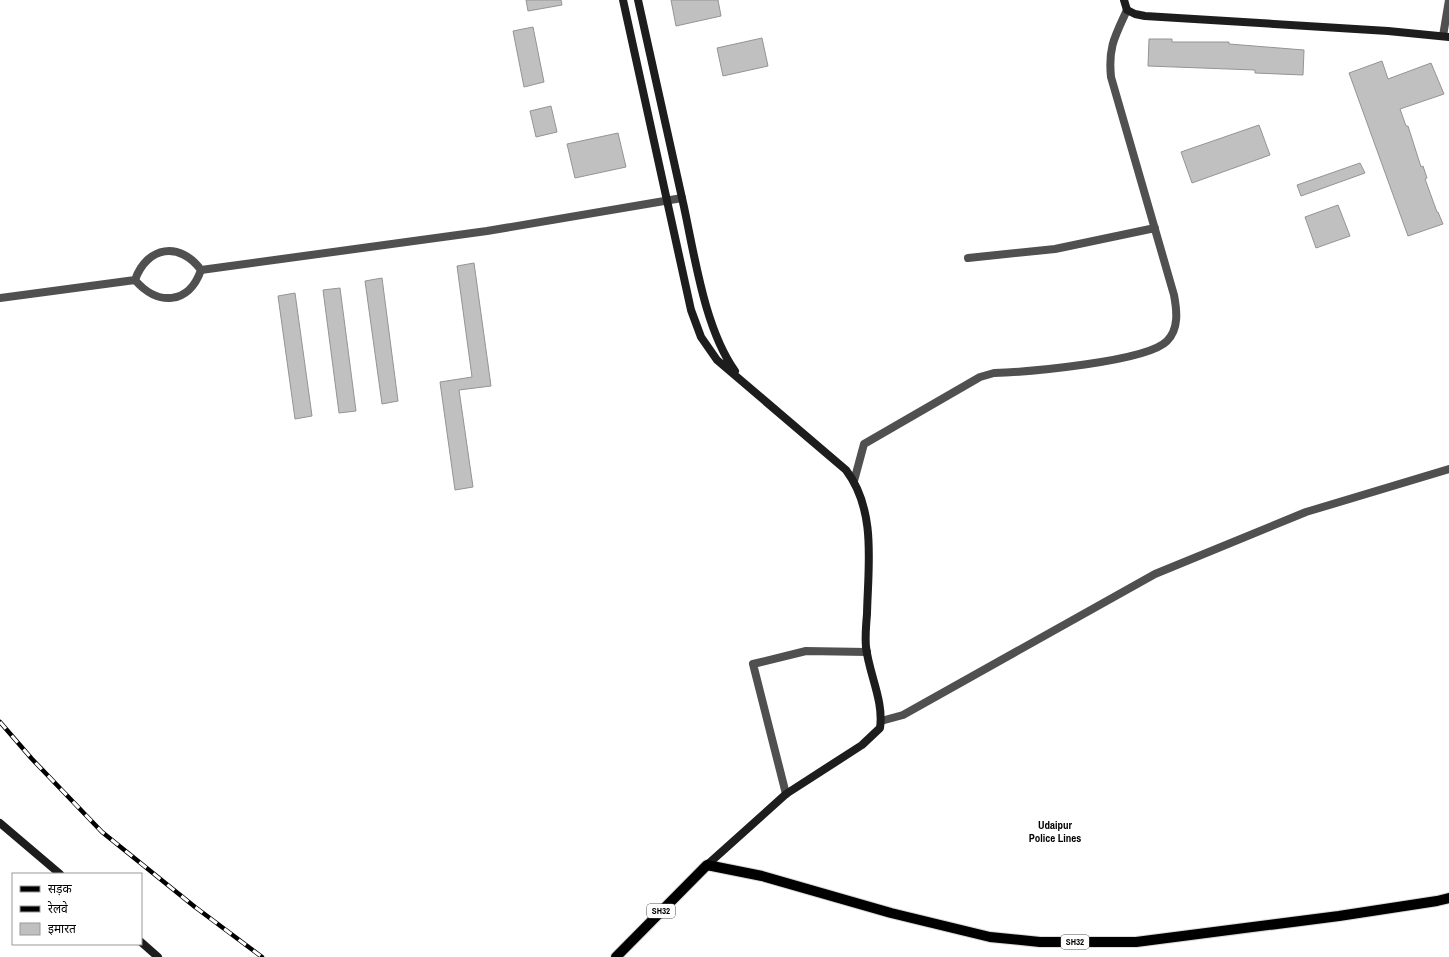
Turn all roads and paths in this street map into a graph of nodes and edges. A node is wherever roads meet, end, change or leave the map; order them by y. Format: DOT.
graph roads {
  1 [pos="623,0"];
  2 [pos="638,0"];
  3 [pos="1124,0"];
  4 [pos="1449,0"];
  5 [pos="1126,10"];
  6 [pos="1446,37"];
  7 [pos="682,198"];
  8 [pos="667,200"];
  9 [pos="1155,228"];
  10 [pos="968,258"];
  11 [pos="201,270"];
  12 [pos="134,280"];
  13 [pos="0,298"];
  14 [pos="743,381"];
  15 [pos="1449,468"];
  16 [pos="854,480"];
  17 [pos="867,652"];
  18 [pos="881,721"];
  19 [pos="786,794"];
  20 [pos="0,823"];
  21 [pos="707,865"];
  22 [pos="59,873"];
  23 [pos="1449,898"];
  24 [pos="142,943"];
  25 [pos="158,957"];
  26 [pos="616,957"];
  1 -- 8 [label="street"];
  2 -- 7 [label="street"];
  3 -- 5 [label="street"];
  4 -- 6 [label="street"];
  5 -- 6 [label="street"];
  5 -- 9 [label="street"];
  7 -- 8 [label="street"];
  7 -- 14 [label="street"];
  8 -- 11 [label="street"];
  8 -- 14 [label="street"];
  9 -- 10 [label="street"];
  9 -- 16 [label="street"];
  11 -- 12 [label="street"];
  11 -- 12 [label="street"];
  12 -- 13 [label="street"];
  14 -- 16 [label="street"];
  15 -- 18 [label="street"];
  16 -- 17 [label="street"];
  17 -- 18 [label="street"];
  17 -- 19 [label="street"];
  18 -- 19 [label="street"];
  19 -- 21 [label="street"];
  20 -- 22 [label="street"];
  21 -- 23 [label="main road, SH32"];
  21 -- 26 [label="main road, SH32"];
  24 -- 25 [label="street"];
}
